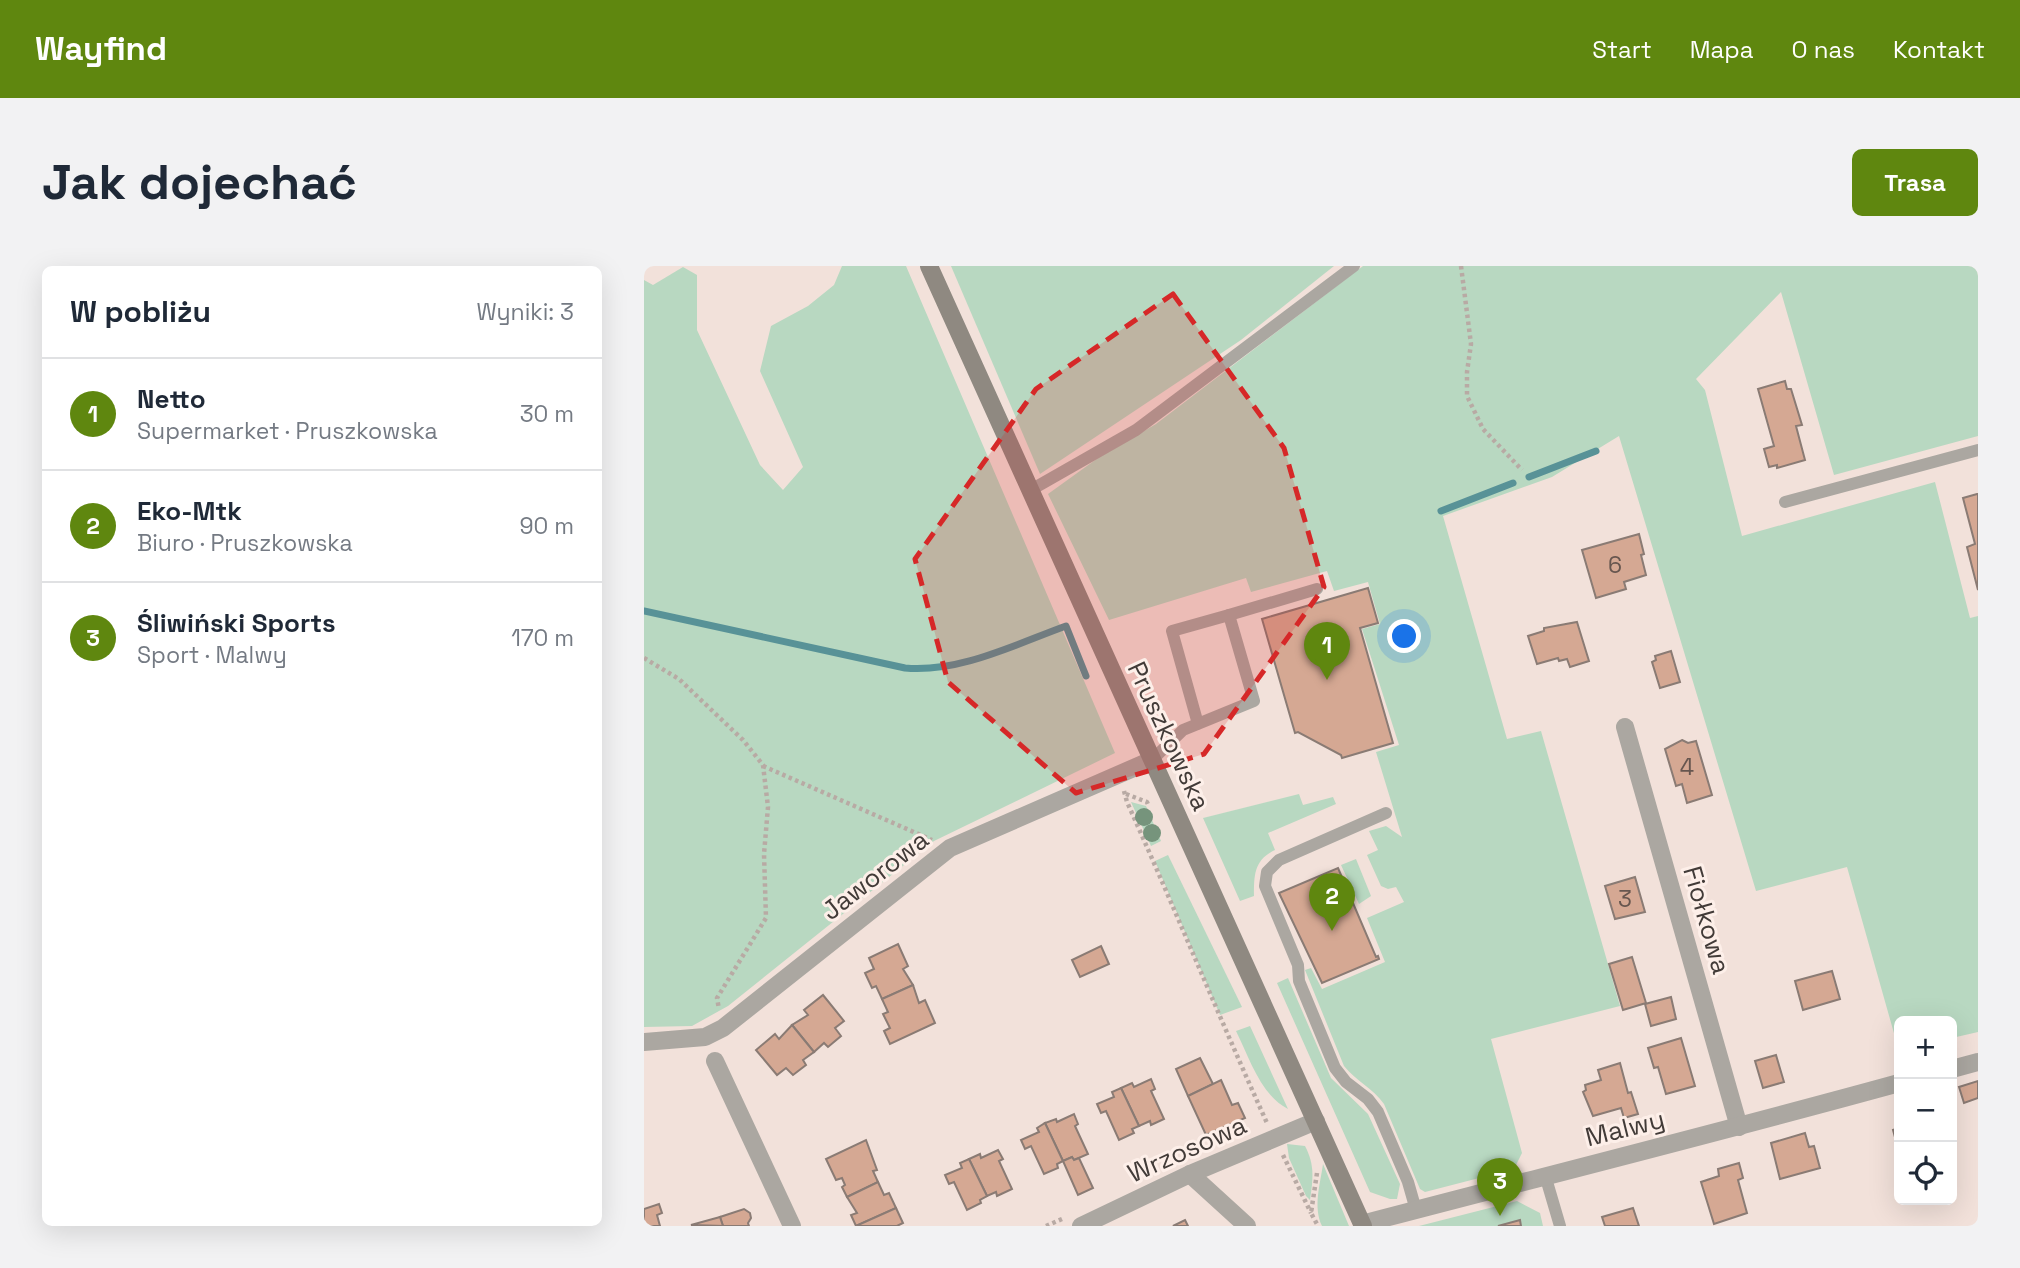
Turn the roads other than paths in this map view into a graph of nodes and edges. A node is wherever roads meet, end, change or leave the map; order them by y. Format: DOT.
graph roads {
  1 [pos="929,266"];
  2 [pos="1354,266"];
  3 [pos="1978,450"];
  4 [pos="1029,491"];
  5 [pos="1785,502"];
  6 [pos="1317,589"];
  7 [pos="1229,615"];
  8 [pos="1198,724"];
  9 [pos="1625,727"];
  10 [pos="1152,760"];
  11 [pos="1386,813"];
  12 [pos="644,1042"];
  13 [pos="715,1061"];
  14 [pos="1978,1062"];
  15 [pos="1957,1068"];
  16 [pos="1894,1084"];
  17 [pos="1315,1121"];
  18 [pos="1739,1127"];
  19 [pos="1191,1174"];
  20 [pos="1545,1175"];
  21 [pos="1416,1210"];
  22 [pos="1363,1225"];
  23 [pos="792,1226"];
  24 [pos="1081,1226"];
  25 [pos="1247,1226"];
  26 [pos="1560,1226"];
  1 -- 4 [label="street, Pruszkowska"];
  2 -- 4 [label="lane"];
  3 -- 5 [label="lane"];
  4 -- 10 [label="street, Pruszkowska"];
  6 -- 7 [label="lane"];
  7 -- 8 [label="lane"];
  7 -- 8 [label="lane"];
  8 -- 10 [label="lane"];
  9 -- 18 [label="street, Fiołkowa"];
  10 -- 12 [label="street, Jaworowa"];
  10 -- 17 [label="street, Pruszkowska"];
  11 -- 21 [label="lane"];
  13 -- 23 [label="street"];
  14 -- 15 [label="street"];
  16 -- 18 [label="street, Malwy"];
  17 -- 19 [label="street, Wrzosowa"];
  17 -- 22 [label="street, Pruszkowska"];
  18 -- 20 [label="street, Malwy"];
  19 -- 24 [label="street, Wrzosowa"];
  19 -- 25 [label="street"];
  20 -- 21 [label="street, Malwy"];
  20 -- 26 [label="lane"];
  21 -- 22 [label="street, Malwy"];
}
